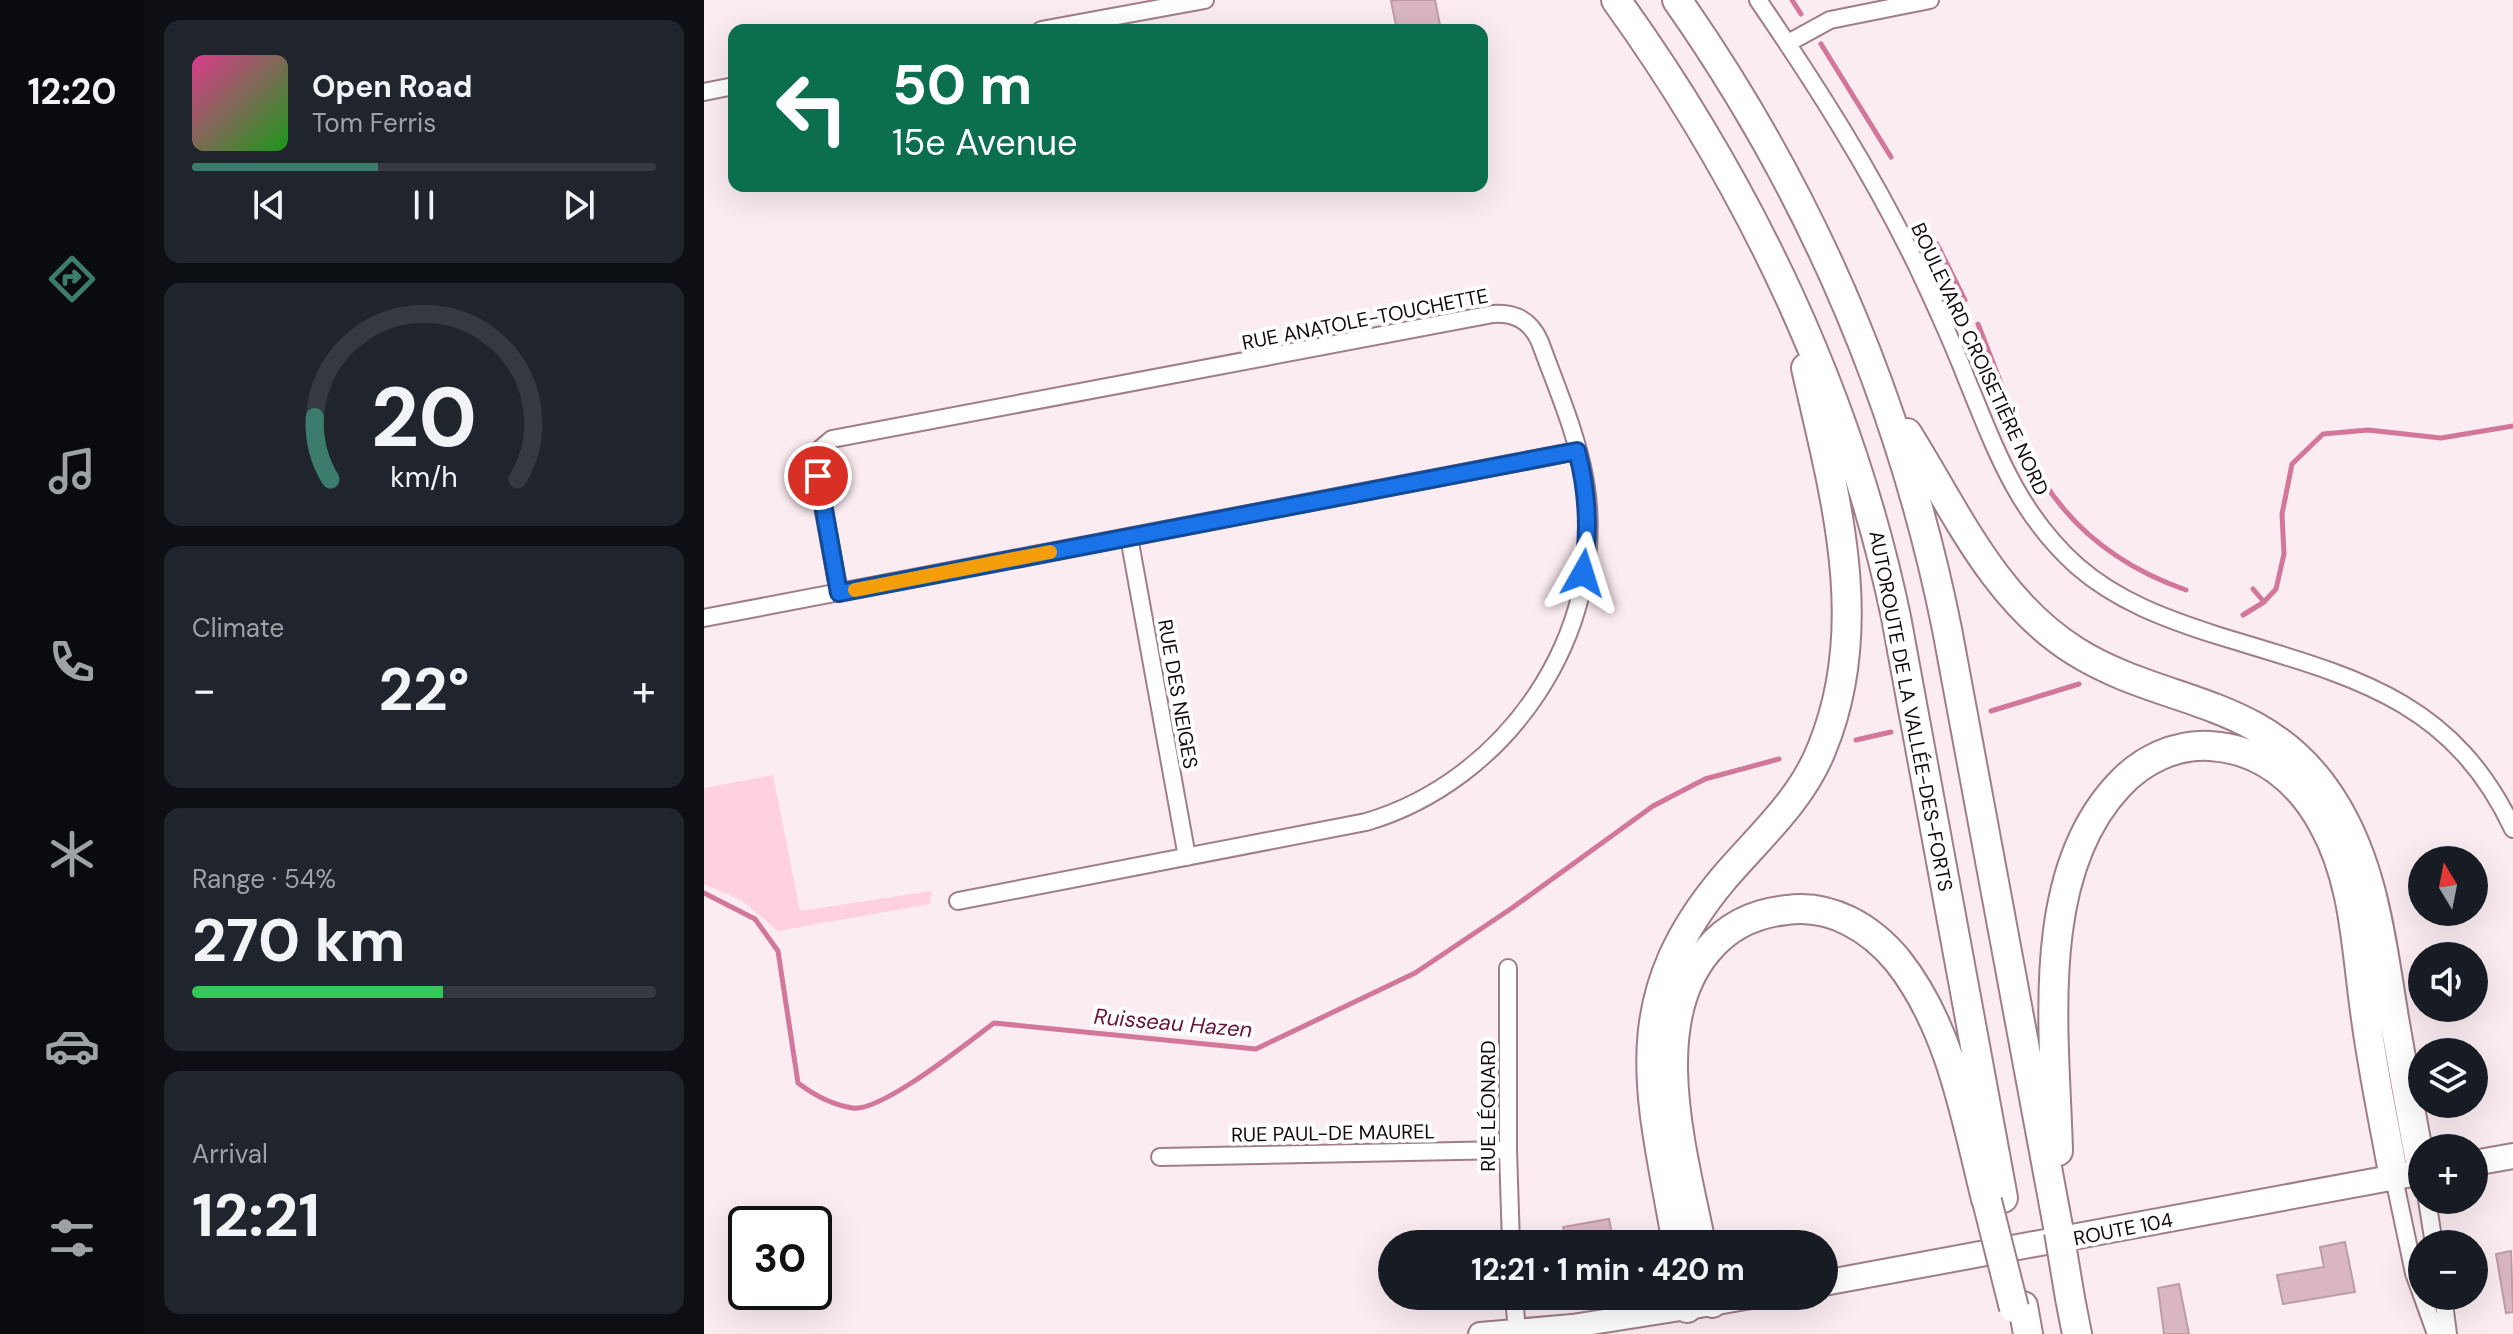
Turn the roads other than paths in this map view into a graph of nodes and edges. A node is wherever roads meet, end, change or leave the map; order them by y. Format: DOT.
graph roads {
  1 [pos="1205,0"];
  2 [pos="1616,0"];
  3 [pos="1677,0"];
  4 [pos="1758,0"];
  5 [pos="1930,0"];
  6 [pos="1074,24"];
  7 [pos="1788,43"];
  8 [pos="728,87"];
  9 [pos="704,92"];
  10 [pos="1791,297"];
  11 [pos="1883,396"];
  12 [pos="1577,451"];
  13 [pos="1129,537"];
  14 [pos="839,593"];
  15 [pos="704,618"];
  16 [pos="2513,829"];
  17 [pos="1187,857"];
  18 [pos="958,901"];
  19 [pos="1508,968"];
  20 [pos="2408,1140"];
  21 [pos="1508,1150"];
  22 [pos="2513,1156"];
  23 [pos="1160,1157"];
  24 [pos="2408,1157"];
  25 [pos="2488,1160"];
  26 [pos="2408,1175"];
  27 [pos="2055,1188"];
  28 [pos="1995,1200"];
  29 [pos="2413,1214"];
  30 [pos="1511,1230"];
  31 [pos="1675,1230"];
  32 [pos="1698,1230"];
  33 [pos="1838,1280"];
  34 [pos="1515,1310"];
  35 [pos="1657,1310"];
  36 [pos="2445,1310"];
  37 [pos="2019,1316"];
  38 [pos="1517,1332"];
  39 [pos="1480,1334"];
  40 [pos="2028,1334"];
  41 [pos="2077,1334"];
  42 [pos="2436,1334"];
  43 [pos="2448,1334"];
  1 -- 6 [label="street"];
  2 -- 10 [label="highway, AUTOROUTE DE LA VALLÉE-DES-FORTS"];
  3 -- 11 [label="highway"];
  4 -- 7 [label="street, BOULEVARD CROISETIÈRE NORD"];
  5 -- 7 [label="street"];
  7 -- 16 [label="street, BOULEVARD CROISETIÈRE NORD"];
  8 -- 9 [label="street"];
  10 -- 28 [label="highway, AUTOROUTE DE LA VALLÉE-DES-FORTS"];
  10 -- 31 [label="highway"];
  11 -- 20 [label="highway"];
  11 -- 27 [label="highway"];
  12 -- 13 [label="street"];
  12 -- 14 [label="street, RUE ANATOLE-TOUCHETTE"];
  12 -- 17 [label="street, RUE ANATOLE-TOUCHETTE"];
  13 -- 14 [label="street"];
  13 -- 17 [label="street, RUE DES NEIGES"];
  14 -- 15 [label="street"];
  17 -- 18 [label="street, RUE ANATOLE-TOUCHETTE"];
  19 -- 21 [label="street, RUE LÉONARD"];
  21 -- 23 [label="street, RUE PAUL-DE MAUREL"];
  21 -- 30 [label="street, RUE LÉONARD"];
  22 -- 25 [label="main road"];
  24 -- 27 [label="highway"];
  26 -- 33 [label="main road, ROUTE 104"];
  27 -- 41 [label="highway, bridge"];
  28 -- 32 [label="highway"];
  28 -- 37 [label="highway, AUTOROUTE DE LA VALLÉE-DES-FORTS"];
  29 -- 42 [label="street"];
  34 -- 38 [label="street"];
  35 -- 38 [label="main road"];
  36 -- 43 [label="street"];
  37 -- 40 [label="highway, AUTOROUTE DE LA VALLÉE-DES-FORTS"];
  38 -- 39 [label="main road"];
}
